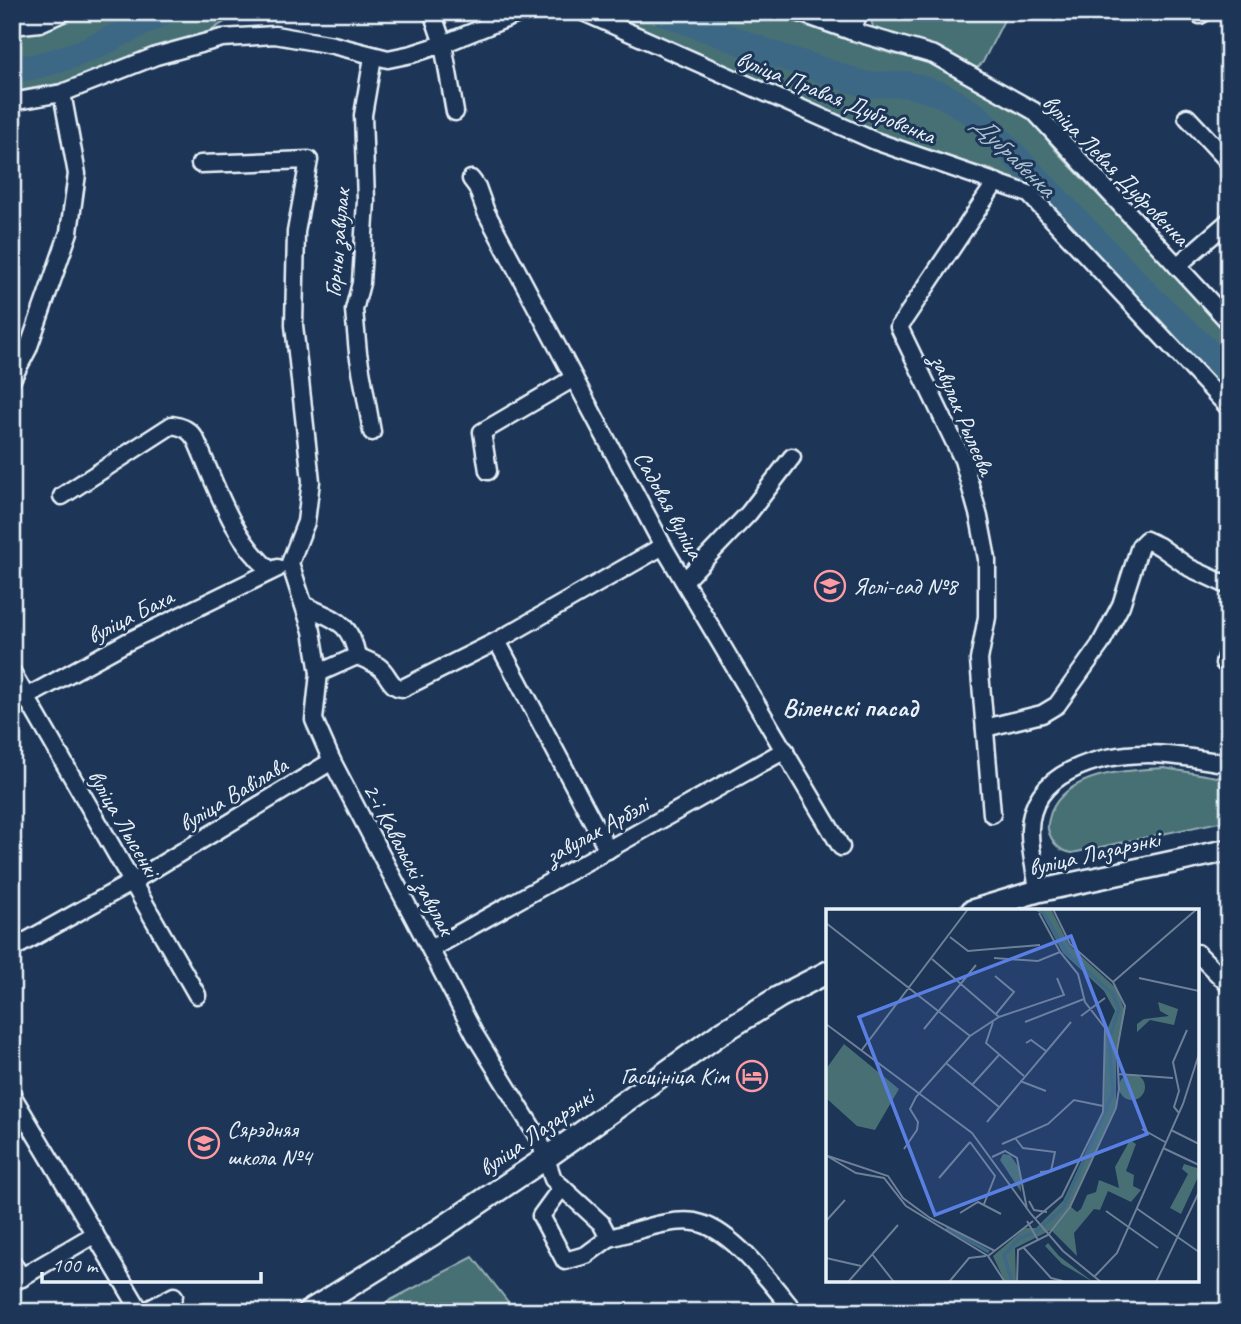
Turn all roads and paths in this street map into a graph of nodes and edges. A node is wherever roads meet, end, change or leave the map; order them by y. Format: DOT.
graph roads {
  1 [pos="65,12"];
  2 [pos="432,12"];
  3 [pos="523,12"];
  4 [pos="797,12"];
  5 [pos="860,12"];
  6 [pos="587,14"];
  7 [pos="12,26"];
  8 [pos="851,31"];
  9 [pos="443,44"];
  10 [pos="373,57"];
  11 [pos="62,93"];
  12 [pos="12,102"];
  13 [pos="455,112"];
  14 [pos="1187,117"];
  15 [pos="1229,162"];
  16 [pos="200,164"];
  17 [pos="471,179"];
  18 [pos="996,182"];
  19 [pos="1229,221"];
  20 [pos="1177,266"];
  21 [pos="1229,322"];
  22 [pos="574,378"];
  23 [pos="12,379"];
  24 [pos="1229,408"];
  25 [pos="372,432"];
  26 [pos="792,457"];
  27 [pos="488,471"];
  28 [pos="62,496"];
  29 [pos="663,546"];
  30 [pos="290,563"];
  31 [pos="271,571"];
  32 [pos="685,580"];
  33 [pos="1229,586"];
  34 [pos="304,605"];
  35 [pos="497,641"];
  36 [pos="357,656"];
  37 [pos="12,672"];
  38 [pos="319,673"];
  39 [pos="19,701"];
  40 [pos="985,728"];
  41 [pos="785,750"];
  42 [pos="332,761"];
  43 [pos="1229,764"];
  44 [pos="992,814"];
  45 [pos="841,846"];
  46 [pos="608,850"];
  47 [pos="1229,850"];
  48 [pos="132,882"];
  49 [pos="1038,891"];
  50 [pos="979,909"];
  51 [pos="12,949"];
  52 [pos="431,949"];
  53 [pos="1199,955"];
  54 [pos="826,973"];
  55 [pos="1229,985"];
  56 [pos="197,995"];
  57 [pos="12,1095"];
  58 [pos="546,1158"];
  59 [pos="562,1188"];
  60 [pos="95,1234"];
  61 [pos="609,1238"];
  62 [pos="12,1262"];
  63 [pos="17,1280"];
  64 [pos="174,1296"];
  65 [pos="143,1312"];
  66 [pos="308,1312"];
  67 [pos="795,1312"];
  1 -- 7 [label="street"];
  2 -- 9 [label="street"];
  3 -- 9 [label="street"];
  4 -- 8 [label="street, вуліца Левая Дубровенка"];
  5 -- 8 [label="street"];
  6 -- 18 [label="street, вуліца Правая Дубровенка"];
  8 -- 20 [label="street, вуліца Левая Дубровенка"];
  9 -- 10 [label="street"];
  9 -- 13 [label="street"];
  10 -- 11 [label="street"];
  10 -- 25 [label="street, Горны завулак"];
  11 -- 12 [label="street"];
  11 -- 23 [label="street"];
  14 -- 15 [label="street"];
  16 -- 30 [label="street"];
  17 -- 22 [label="street, Садовая вуліца"];
  18 -- 24 [label="street, вуліца Правая Дубровенка"];
  18 -- 40 [label="street, завулак Рылеева"];
  19 -- 20 [label="street"];
  20 -- 21 [label="street, вуліца Левая Дубровенка"];
  22 -- 27 [label="street"];
  22 -- 29 [label="street, Садовая вуліца"];
  26 -- 32 [label="street"];
  28 -- 31 [label="street"];
  29 -- 32 [label="street, Садовая вуліца"];
  29 -- 35 [label="street"];
  30 -- 31 [label="street"];
  30 -- 34 [label="street, 2-і Кавальскі завулак"];
  31 -- 39 [label="street, вуліца Баха"];
  32 -- 41 [label="street, Садовая вуліца"];
  33 -- 40 [label="street"];
  34 -- 36 [label="street"];
  34 -- 38 [label="street, 2-і Кавальскі завулак"];
  35 -- 36 [label="street"];
  35 -- 46 [label="street"];
  36 -- 38 [label="street"];
  37 -- 39 [label="street, вуліца Лысенкі"];
  38 -- 42 [label="street, 2-і Кавальскі завулак"];
  39 -- 48 [label="street, вуліца Лысенкі"];
  40 -- 44 [label="street, завулак Рылеева"];
  41 -- 45 [label="street, Садовая вуліца"];
  41 -- 46 [label="street, завулак Арбэлі"];
  42 -- 48 [label="street, вуліца Вавілава"];
  42 -- 52 [label="street, 2-і Кавальскі завулак"];
  43 -- 49 [label="street"];
  46 -- 52 [label="street, завулак Арбэлі"];
  47 -- 49 [label="main road, вуліца Лазарэнкі"];
  48 -- 51 [label="street, вуліца Вавілава"];
  48 -- 56 [label="street, вуліца Лысенкі"];
  49 -- 50 [label="main road, вуліца Лазарэнкі"];
  52 -- 58 [label="street, 2-і Кавальскі завулак"];
  53 -- 55 [label="street"];
  54 -- 58 [label="main road, вуліца Лазарэнкі"];
  57 -- 60 [label="street"];
  58 -- 59 [label="street, 2-і Кавальскі завулак"];
  58 -- 66 [label="main road, вуліца Лазарэнкі"];
  59 -- 61 [label="street"];
  59 -- 61 [label="street"];
  60 -- 63 [label="street"];
  60 -- 65 [label="street"];
  61 -- 67 [label="street"];
  62 -- 63 [label="street"];
  64 -- 65 [label="street"];
}
